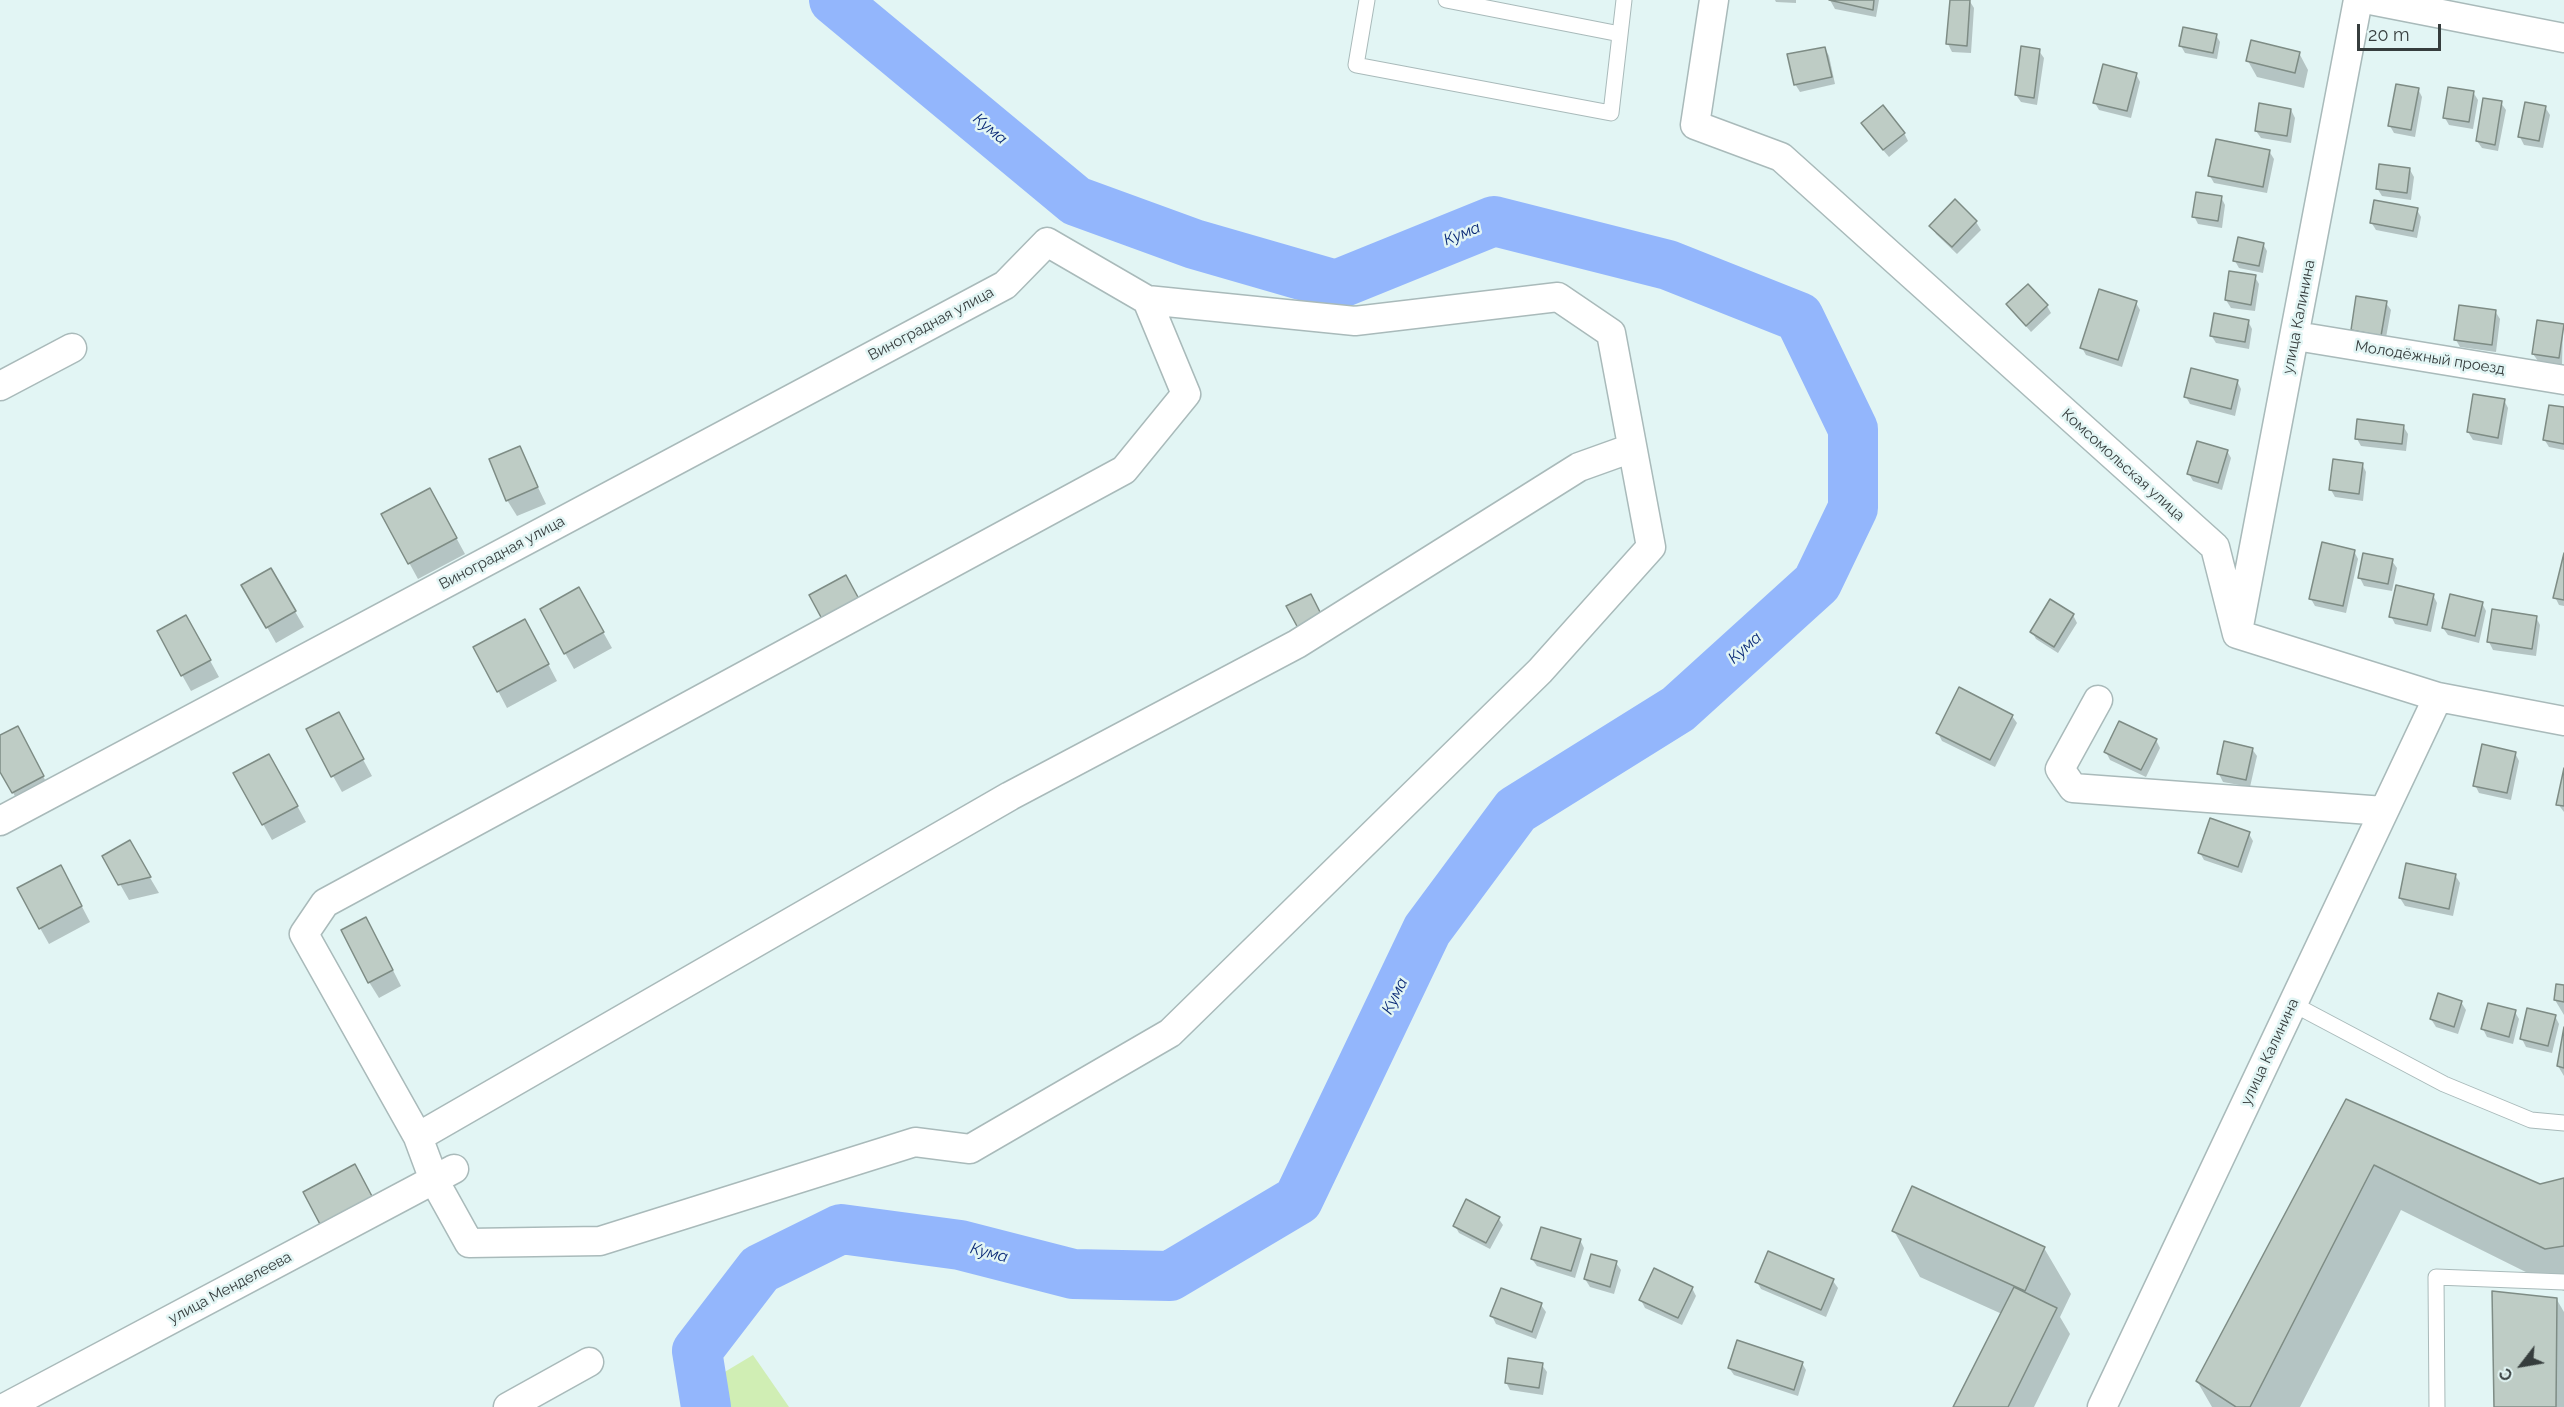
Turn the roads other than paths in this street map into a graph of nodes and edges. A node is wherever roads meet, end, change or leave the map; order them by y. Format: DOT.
graph roads {
  1 [pos="1367,0"];
  2 [pos="1446,0"];
  3 [pos="1624,0"];
  4 [pos="1714,0"];
  5 [pos="2358,0"];
  6 [pos="2370,0"];
  7 [pos="1620,34"];
  8 [pos="2564,38"];
  9 [pos="1147,300"];
  10 [pos="2296,336"];
  11 [pos="72,348"];
  12 [pos="2564,380"];
  13 [pos="0,386"];
  14 [pos="1632,448"];
  15 [pos="2237,634"];
  16 [pos="2438,697"];
  17 [pos="2098,700"];
  18 [pos="2564,721"];
  19 [pos="2384,811"];
  20 [pos="0,821"];
  21 [pos="2293,1004"];
  22 [pos="2564,1123"];
  23 [pos="418,1137"];
  24 [pos="444,1174"];
  25 [pos="2564,1282"];
  26 [pos="590,1362"];
  27 [pos="6,1407"];
  28 [pos="508,1407"];
  29 [pos="2102,1407"];
  30 [pos="2437,1407"];
  1 -- 7 [label="lane"];
  2 -- 7 [label="lane"];
  3 -- 7 [label="lane"];
  4 -- 15 [label="street, Комсомольская улица"];
  5 -- 10 [label="street, улица Калинина"];
  6 -- 8 [label="street"];
  9 -- 14 [label="street"];
  9 -- 20 [label="street, Виноградная улица"];
  9 -- 23 [label="street"];
  10 -- 12 [label="street, Молодёжный проезд"];
  10 -- 15 [label="street, улица Калинина"];
  11 -- 13 [label="street"];
  14 -- 23 [label="street"];
  14 -- 24 [label="street"];
  15 -- 16 [label="street"];
  16 -- 18 [label="street"];
  16 -- 19 [label="street, улица Калинина"];
  17 -- 19 [label="street"];
  19 -- 21 [label="street, улица Калинина"];
  21 -- 22 [label="lane"];
  21 -- 29 [label="street, улица Калинина"];
  23 -- 24 [label="street"];
  24 -- 27 [label="street, улица Менделеева"];
  25 -- 30 [label="lane"];
  26 -- 28 [label="street"];
}
